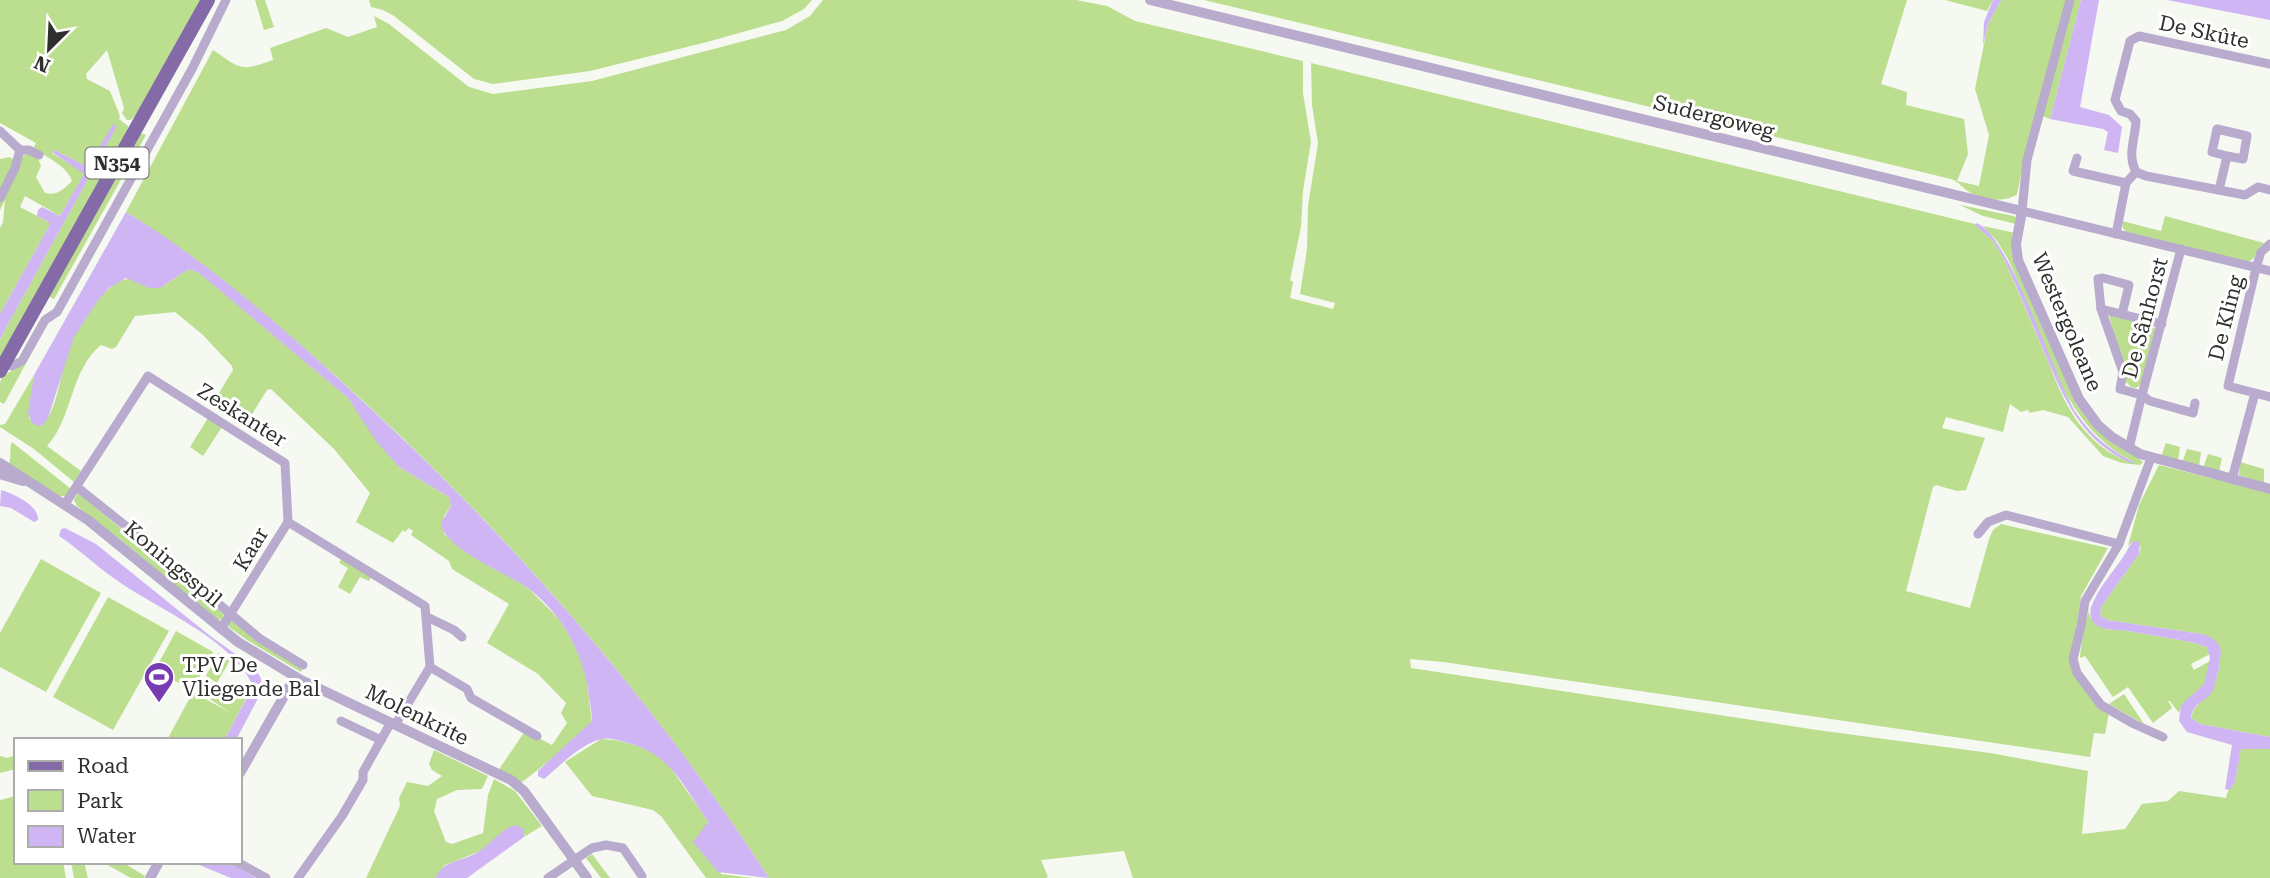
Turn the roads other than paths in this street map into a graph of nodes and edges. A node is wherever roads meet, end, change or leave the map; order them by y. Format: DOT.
graph roads {
  1 [pos="208,0"];
  2 [pos="226,0"];
  3 [pos="1150,0"];
  4 [pos="2070,0"];
  5 [pos="2270,64"];
  6 [pos="0,131"];
  7 [pos="20,150"];
  8 [pos="39,155"];
  9 [pos="2227,156"];
  10 [pos="2077,158"];
  11 [pos="2136,172"];
  12 [pos="2126,183"];
  13 [pos="2219,190"];
  14 [pos="2270,190"];
  15 [pos="0,198"];
  16 [pos="2022,211"];
  17 [pos="2116,234"];
  18 [pos="2270,244"];
  19 [pos="2181,249"];
  20 [pos="2256,268"];
  21 [pos="2270,271"];
  22 [pos="2101,309"];
  23 [pos="2122,314"];
  24 [pos="2162,324"];
  25 [pos="2,367"];
  26 [pos="2255,393"];
  27 [pos="2142,396"];
  28 [pos="2270,397"];
  29 [pos="2195,403"];
  30 [pos="2129,448"];
  31 [pos="2151,458"];
  32 [pos="0,463"];
  33 [pos="0,474"];
  34 [pos="2232,479"];
  35 [pos="26,481"];
  36 [pos="77,487"];
  37 [pos="2270,489"];
  38 [pos="65,504"];
  39 [pos="288,522"];
  40 [pos="1978,534"];
  41 [pos="2119,544"];
  42 [pos="231,615"];
  43 [pos="427,617"];
  44 [pos="221,629"];
  45 [pos="462,637"];
  46 [pos="303,665"];
  47 [pos="430,667"];
  48 [pos="295,677"];
  49 [pos="341,721"];
  50 [pos="393,724"];
  51 [pos="537,736"];
  52 [pos="2163,737"];
  53 [pos="381,740"];
  54 [pos="242,770"];
  55 [pos="575,860"];
  56 [pos="241,864"];
  57 [pos="642,876"];
  58 [pos="266,878"];
  59 [pos="298,878"];
  60 [pos="548,878"];
  61 [pos="587,878"];
  1 -- 25 [label="main road, N354"];
  2 -- 25 [label="street"];
  3 -- 16 [label="street, Sudergoweg"];
  4 -- 16 [label="street"];
  5 -- 11 [label="street, De Skûte"];
  6 -- 7 [label="street"];
  7 -- 8 [label="street"];
  7 -- 15 [label="street"];
  9 -- 13 [label="street"];
  10 -- 12 [label="street"];
  11 -- 12 [label="street"];
  11 -- 13 [label="street"];
  12 -- 17 [label="street"];
  13 -- 14 [label="street"];
  16 -- 17 [label="street, Sudergoweg"];
  16 -- 30 [label="street, Westergoleane"];
  17 -- 19 [label="street, Sudergoweg"];
  18 -- 20 [label="street"];
  19 -- 20 [label="street, Sudergoweg"];
  19 -- 24 [label="street, De Sânhorst"];
  20 -- 21 [label="street, Sudergoweg"];
  20 -- 26 [label="street, De Kling"];
  22 -- 23 [label="street"];
  22 -- 23 [label="street"];
  22 -- 27 [label="street"];
  23 -- 24 [label="street"];
  24 -- 27 [label="street, De Sânhorst"];
  26 -- 28 [label="street"];
  26 -- 34 [label="street"];
  27 -- 29 [label="street, De Sânhorst"];
  27 -- 30 [label="street, De Sânhorst"];
  30 -- 31 [label="street, Westergoleane"];
  31 -- 34 [label="street, Westergoleane"];
  31 -- 41 [label="street"];
  32 -- 35 [label="street, Koningsspil"];
  33 -- 35 [label="street, Koningsspil"];
  34 -- 37 [label="street, Westergoleane"];
  35 -- 38 [label="street, Koningsspil"];
  36 -- 38 [label="street, Zeskanter"];
  36 -- 39 [label="street, Zeskanter"];
  36 -- 42 [label="street, Koningsspil"];
  38 -- 44 [label="street, Koningsspil"];
  39 -- 42 [label="street, Kaar"];
  39 -- 43 [label="street"];
  40 -- 41 [label="street"];
  41 -- 52 [label="street"];
  42 -- 44 [label="street, Kaar"];
  42 -- 46 [label="street, Koningsspil"];
  43 -- 45 [label="street"];
  43 -- 47 [label="street"];
  44 -- 48 [label="street, Koningsspil"];
  47 -- 50 [label="street"];
  47 -- 51 [label="street"];
  48 -- 50 [label="street, Molenkrite"];
  48 -- 54 [label="street"];
  49 -- 53 [label="street"];
  50 -- 53 [label="street"];
  50 -- 55 [label="street, Molenkrite"];
  53 -- 59 [label="street"];
  55 -- 57 [label="street"];
  55 -- 60 [label="street"];
  55 -- 61 [label="street, Molenkrite"];
  56 -- 58 [label="street"];
}
